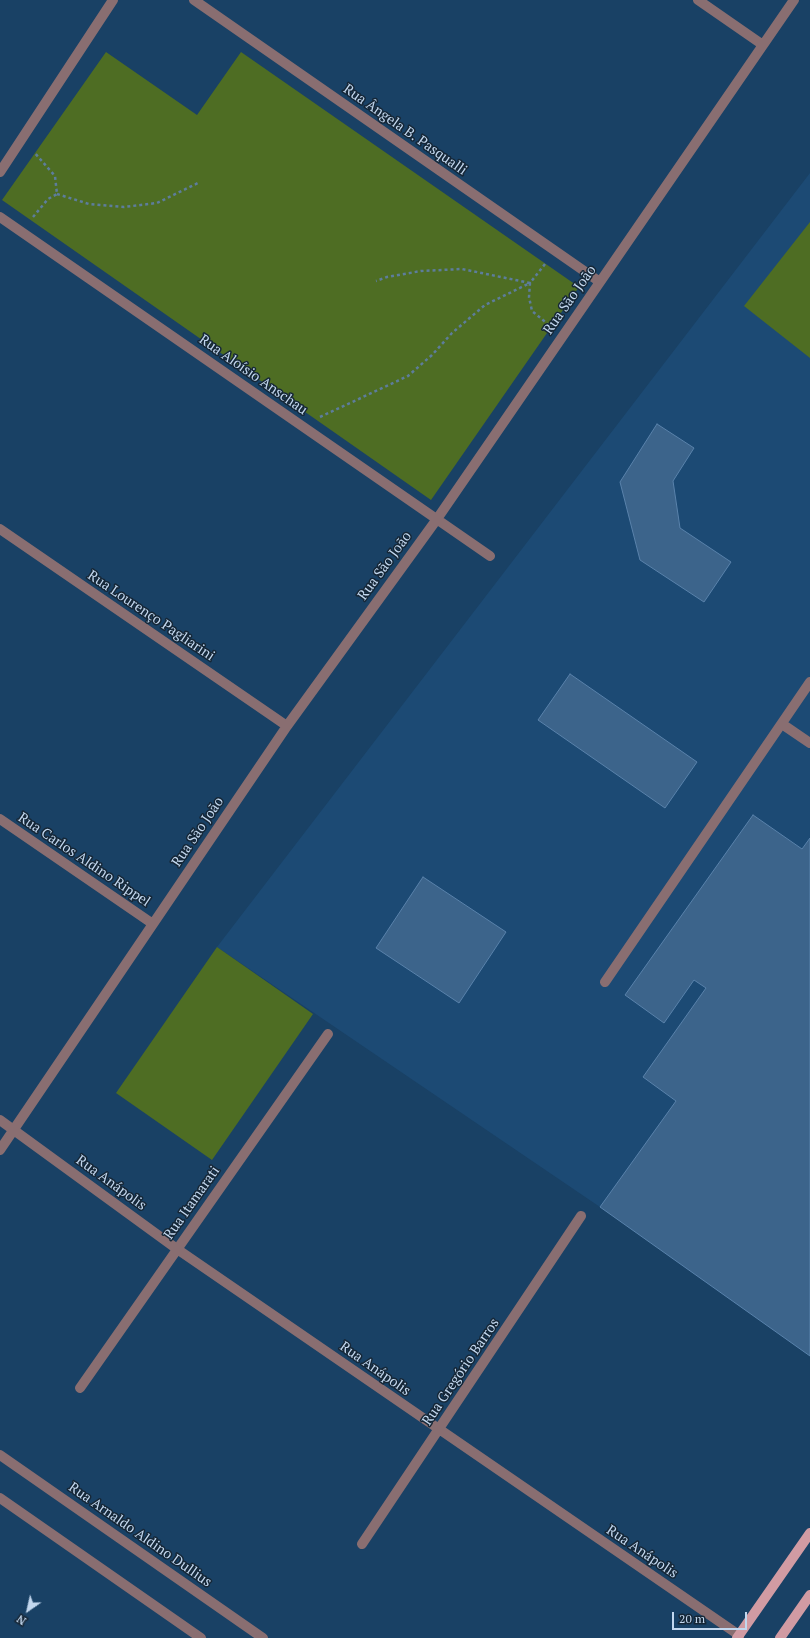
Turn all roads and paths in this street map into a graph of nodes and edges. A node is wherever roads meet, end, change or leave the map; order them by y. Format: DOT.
graph roads {
  1 [pos="113,0"];
  2 [pos="194,0"];
  3 [pos="698,0"];
  4 [pos="794,0"];
  5 [pos="763,44"];
  6 [pos="21,140"];
  7 [pos="0,172"];
  8 [pos="198,183"];
  9 [pos="57,194"];
  10 [pos="0,217"];
  11 [pos="22,232"];
  12 [pos="556,252"];
  13 [pos="376,281"];
  14 [pos="600,282"];
  15 [pos="530,283"];
  16 [pos="563,334"];
  17 [pos="301,425"];
  18 [pos="437,519"];
  19 [pos="0,529"];
  20 [pos="490,556"];
  21 [pos="810,682"];
  22 [pos="782,724"];
  23 [pos="287,726"];
  24 [pos="810,743"];
  25 [pos="0,819"];
  26 [pos="153,924"];
  27 [pos="605,982"];
  28 [pos="328,1034"];
  29 [pos="0,1120"];
  30 [pos="14,1129"];
  31 [pos="0,1150"];
  32 [pos="581,1216"];
  33 [pos="177,1249"];
  34 [pos="80,1388"];
  35 [pos="440,1430"];
  36 [pos="0,1455"];
  37 [pos="0,1498"];
  38 [pos="810,1533"];
  39 [pos="362,1544"];
  40 [pos="810,1595"];
  41 [pos="738,1637"];
  42 [pos="200,1638"];
  43 [pos="263,1638"];
  44 [pos="780,1638"];
  1 -- 6 [label="street"];
  2 -- 12 [label="street, Rua Ângela B. Pasqualli"];
  3 -- 5 [label="street"];
  4 -- 5 [label="street, Rua São João"];
  5 -- 14 [label="street, Rua São João"];
  6 -- 7 [label="street"];
  6 -- 9 [label="path"];
  8 -- 9 [label="path"];
  9 -- 11 [label="path"];
  10 -- 11 [label="street, Rua Aloísio Anschau"];
  11 -- 17 [label="street, Rua Aloísio Anschau"];
  12 -- 14 [label="street, Rua Ângela B. Pasqualli"];
  12 -- 15 [label="path"];
  13 -- 15 [label="path"];
  14 -- 16 [label="street, Rua São João"];
  15 -- 16 [label="path"];
  15 -- 17 [label="path"];
  16 -- 18 [label="street, Rua São João"];
  17 -- 18 [label="street, Rua Aloísio Anschau"];
  18 -- 20 [label="street, Rua Aloísio Anschau"];
  18 -- 23 [label="street, Rua São João"];
  19 -- 23 [label="street, Rua Lourenço Pagliarini"];
  21 -- 22 [label="street"];
  22 -- 24 [label="street"];
  22 -- 27 [label="street"];
  23 -- 26 [label="street, Rua São João"];
  25 -- 26 [label="street, Rua Carlos Aldino Rippel"];
  26 -- 30 [label="street, Rua São João"];
  28 -- 33 [label="street, Rua Itamarati"];
  29 -- 30 [label="street, Rua Anápolis"];
  30 -- 31 [label="street, Rua São João"];
  30 -- 33 [label="street, Rua Anápolis"];
  32 -- 35 [label="street, Rua Gregório Barros"];
  33 -- 34 [label="street, Rua Itamarati"];
  33 -- 35 [label="street, Rua Anápolis"];
  35 -- 39 [label="street, Rua Gregório Barros"];
  35 -- 41 [label="street, Rua Anápolis"];
  36 -- 43 [label="street, Rua Arnaldo Aldino Dullius"];
  37 -- 42 [label="street"];
  38 -- 41 [label="main road"];
  40 -- 44 [label="main road"];
}
